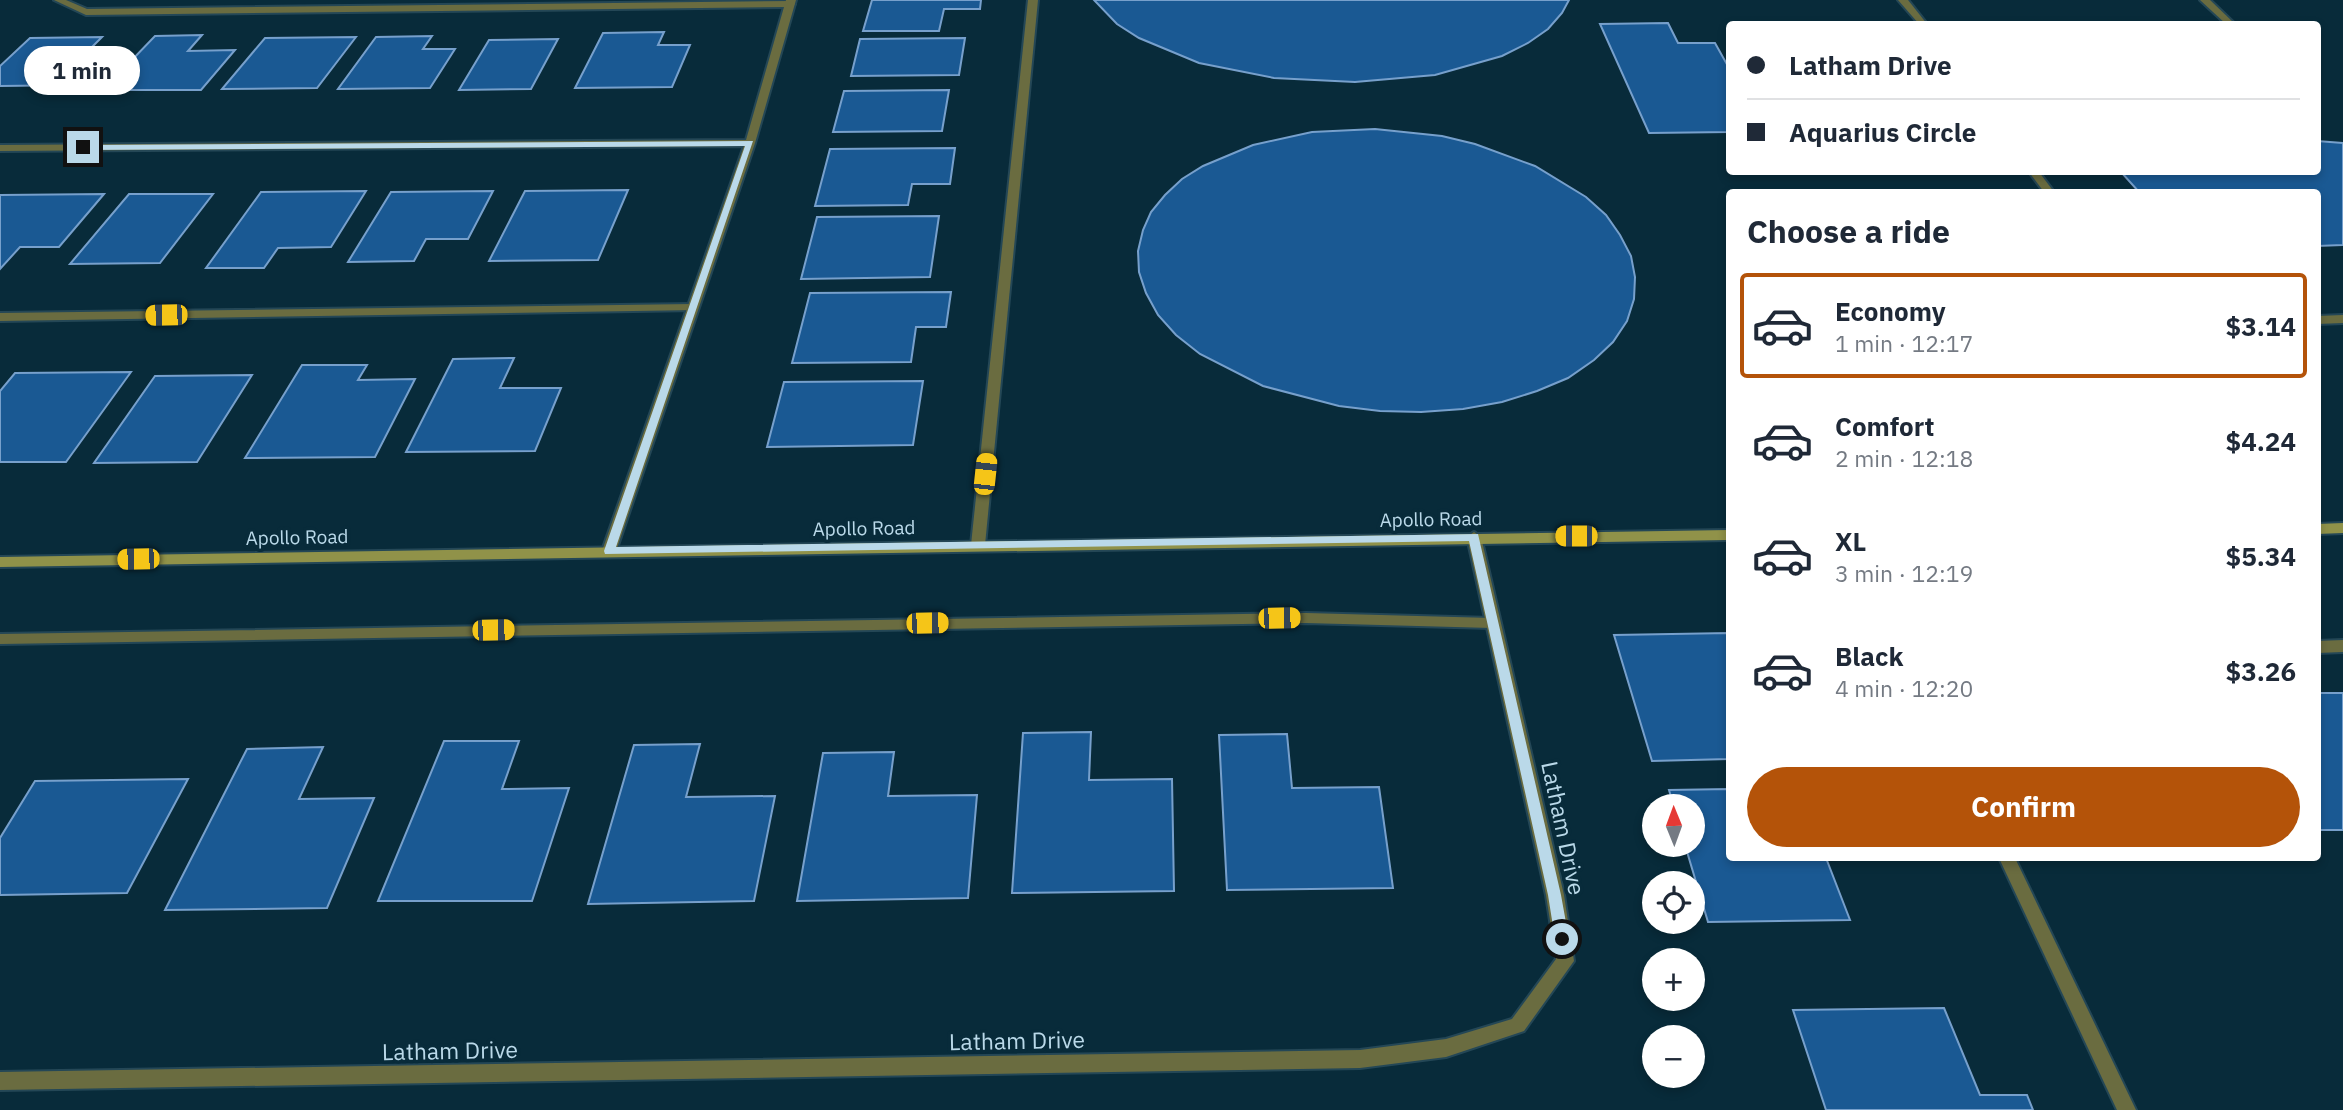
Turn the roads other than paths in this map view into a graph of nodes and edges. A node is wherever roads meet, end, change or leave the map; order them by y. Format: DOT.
graph roads {
  1 [pos="58,0"];
  2 [pos="1033,0"];
  3 [pos="1903,0"];
  4 [pos="2205,0"];
  5 [pos="791,2"];
  6 [pos="1920,21"];
  7 [pos="2228,21"];
  8 [pos="750,143"];
  9 [pos="0,148"];
  10 [pos="693,308"];
  11 [pos="0,317"];
  12 [pos="2343,319"];
  13 [pos="2321,320"];
  14 [pos="2343,528"];
  15 [pos="2321,529"];
  16 [pos="1726,535"];
  17 [pos="1474,537"];
  18 [pos="978,545"];
  19 [pos="609,551"];
  20 [pos="0,562"];
  21 [pos="1492,623"];
  22 [pos="0,639"];
  23 [pos="2343,646"];
  24 [pos="2321,647"];
  25 [pos="2008,861"];
  26 [pos="0,1081"];
  27 [pos="2127,1110"];
  1 -- 5 [label="street"];
  2 -- 18 [label="street"];
  3 -- 6 [label="street"];
  4 -- 7 [label="street"];
  5 -- 8 [label="street"];
  8 -- 9 [label="street"];
  8 -- 10 [label="street"];
  10 -- 11 [label="street"];
  10 -- 19 [label="street"];
  12 -- 13 [label="street"];
  14 -- 15 [label="street"];
  16 -- 17 [label="street, Apollo Road"];
  17 -- 18 [label="street, Apollo Road"];
  17 -- 21 [label="street, Latham Drive"];
  18 -- 19 [label="street, Apollo Road"];
  19 -- 20 [label="street, Apollo Road"];
  21 -- 22 [label="street"];
  21 -- 26 [label="street, Latham Drive"];
  23 -- 24 [label="street"];
  25 -- 27 [label="street"];
}
